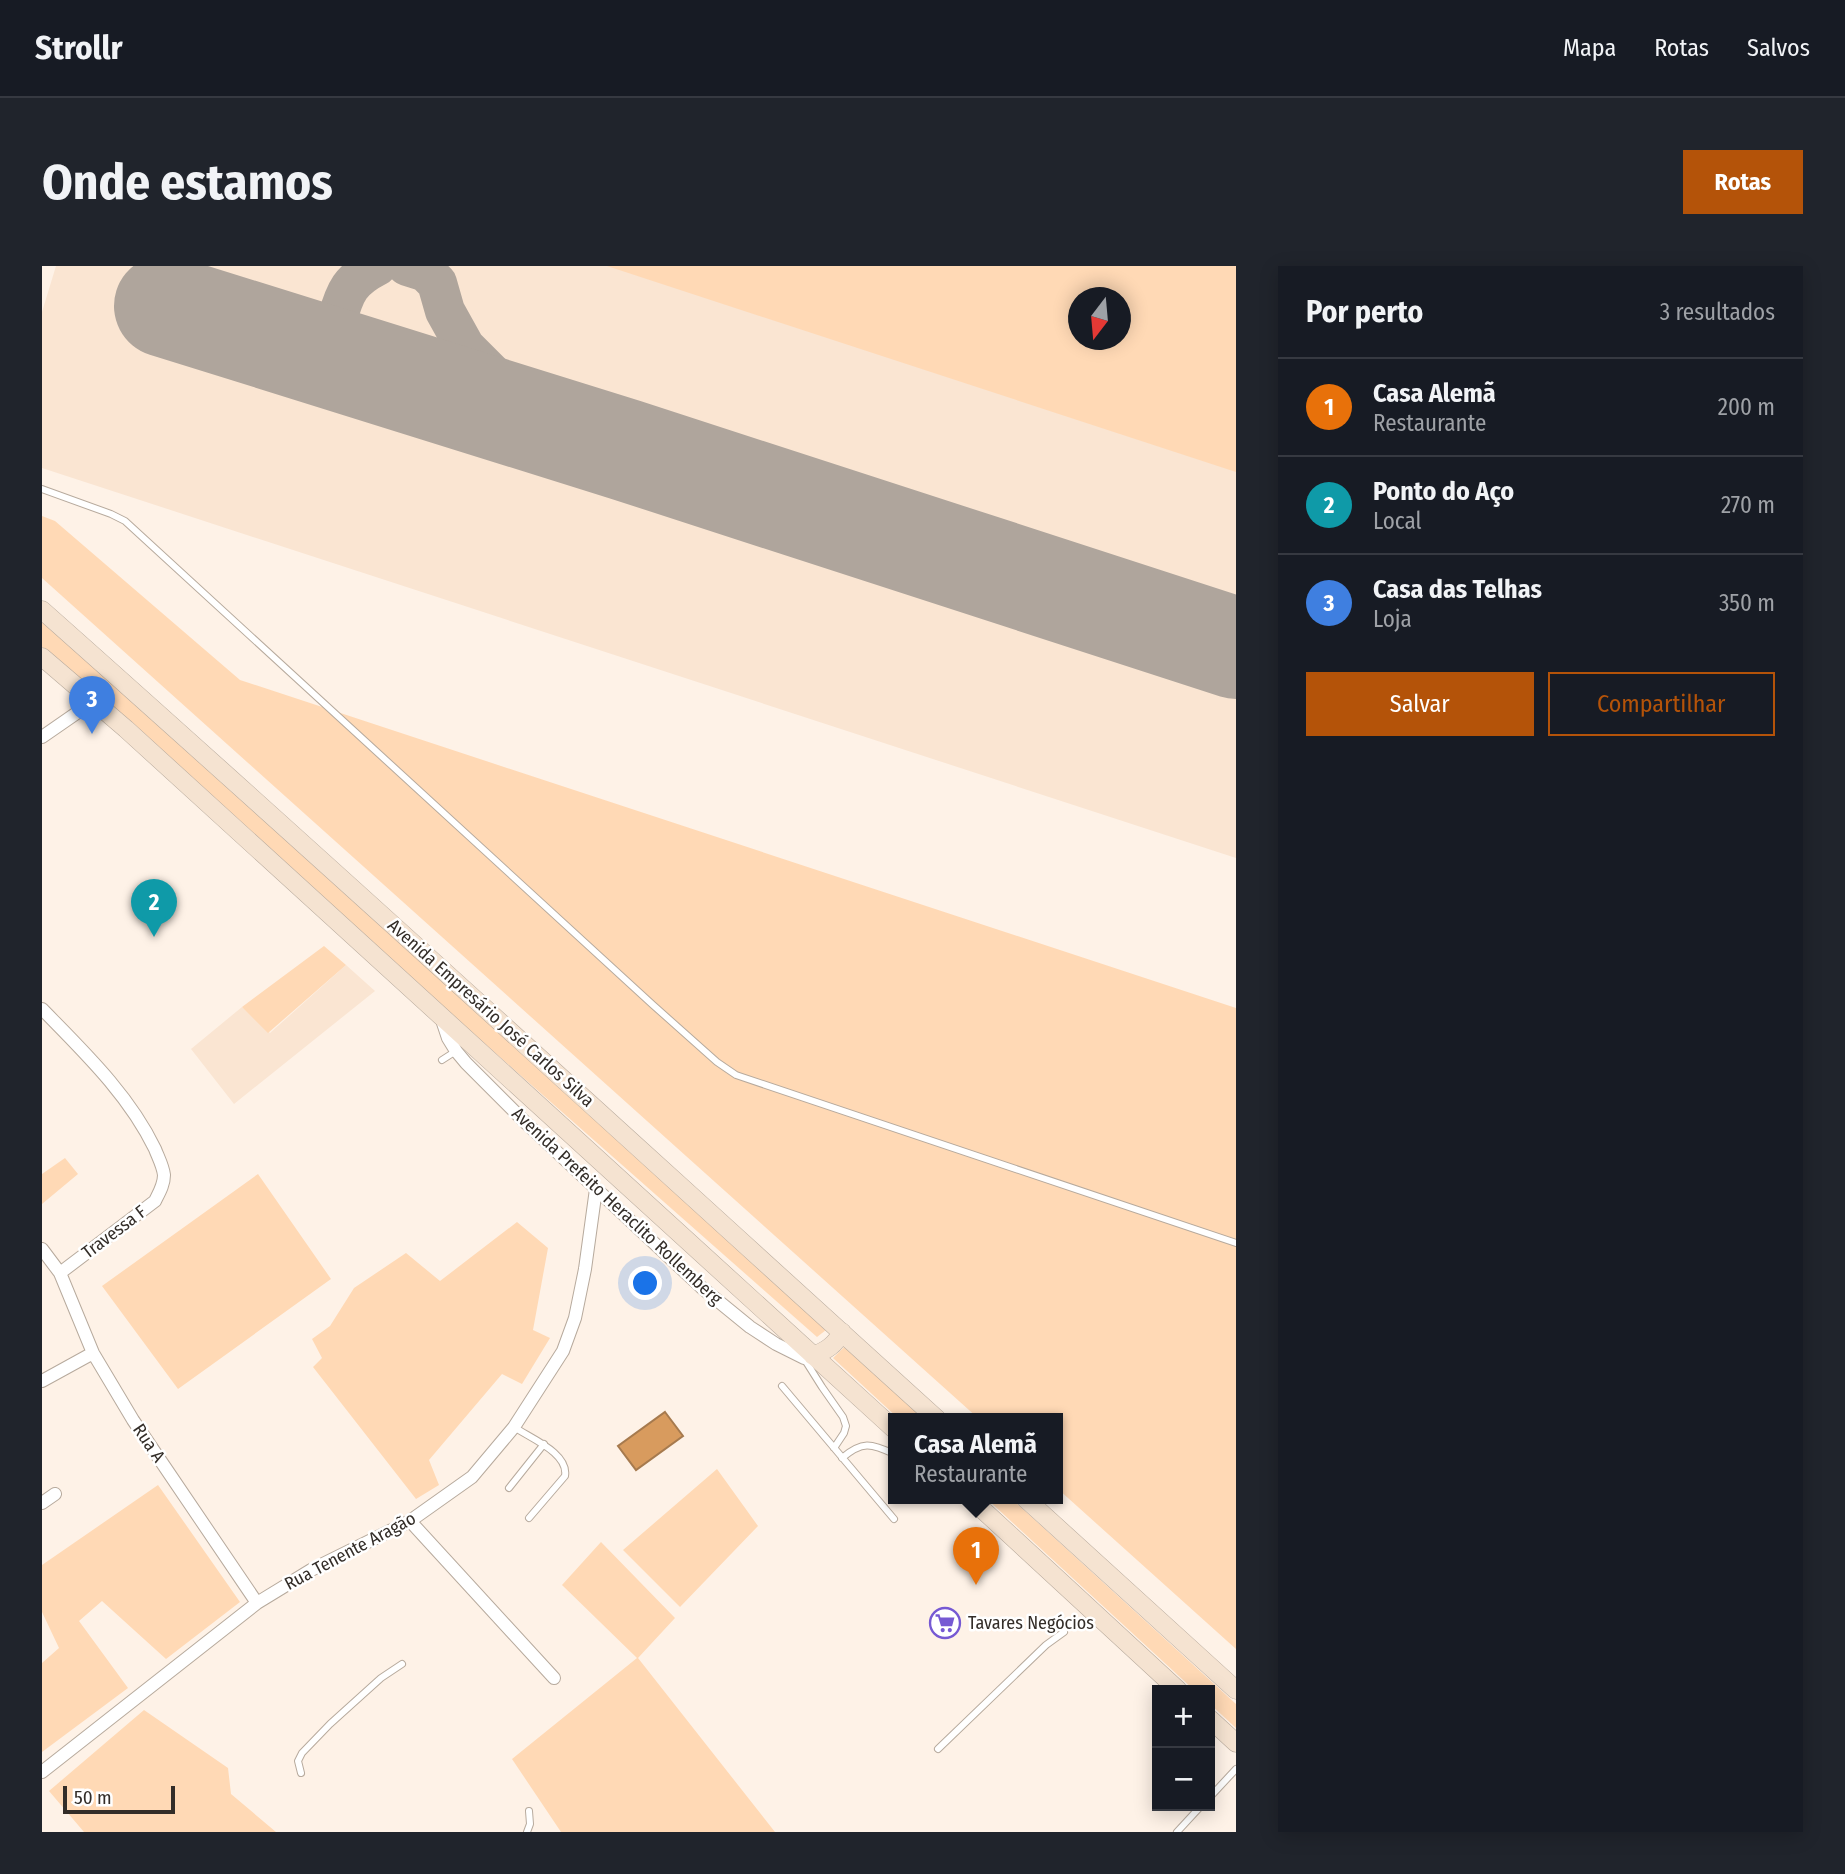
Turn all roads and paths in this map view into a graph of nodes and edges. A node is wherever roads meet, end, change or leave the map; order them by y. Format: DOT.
graph roads {
  1 [pos="42,489"];
  2 [pos="42,610"];
  3 [pos="44,662"];
  4 [pos="94,701"];
  5 [pos="42,737"];
  6 [pos="42,1009"];
  7 [pos="441,1016"];
  8 [pos="456,1051"];
  9 [pos="442,1059"];
  10 [pos="596,1189"];
  11 [pos="682,1236"];
  12 [pos="1236,1243"];
  13 [pos="42,1249"];
  14 [pos="665,1254"];
  15 [pos="60,1273"];
  16 [pos="842,1332"];
  17 [pos="93,1353"];
  18 [pos="813,1359"];
  19 [pos="42,1381"];
  20 [pos="782,1386"];
  21 [pos="930,1413"];
  22 [pos="888,1424"];
  23 [pos="514,1427"];
  24 [pos="544,1444"];
  25 [pos="834,1448"];
  26 [pos="888,1452"];
  27 [pos="842,1458"];
  28 [pos="509,1488"];
  29 [pos="55,1494"];
  30 [pos="42,1503"];
  31 [pos="976,1504"];
  32 [pos="1031,1504"];
  33 [pos="528,1518"];
  34 [pos="894,1519"];
  35 [pos="410,1521"];
  36 [pos="257,1603"];
  37 [pos="1064,1632"];
  38 [pos="402,1664"];
  39 [pos="554,1678"];
  40 [pos="1173,1685"];
  41 [pos="1236,1690"];
  42 [pos="1215,1724"];
  43 [pos="1236,1743"];
  44 [pos="938,1749"];
  45 [pos="1236,1769"];
  46 [pos="42,1772"];
  47 [pos="301,1773"];
  48 [pos="1215,1792"];
  49 [pos="529,1811"];
  50 [pos="1196,1811"];
  51 [pos="527,1832"];
  52 [pos="1177,1832"];
  1 -- 12 [label="lane"];
  2 -- 16 [label="main road, Avenida Empresário José Carlos Silva"];
  3 -- 4 [label="main road, Avenida Empresário José Carlos Silva"];
  4 -- 5 [label="street"];
  4 -- 7 [label="main road, Avenida Empresário José Carlos Silva"];
  6 -- 15 [label="street, Travessa F"];
  7 -- 8 [label="street, Avenida Prefeito Heraclito Rollemberg"];
  7 -- 11 [label="main road, Avenida Empresário José Carlos Silva"];
  8 -- 9 [label="lane"];
  8 -- 10 [label="street, Avenida Prefeito Heraclito Rollemberg"];
  10 -- 14 [label="street, Avenida Prefeito Heraclito Rollemberg"];
  10 -- 23 [label="street, Rua Tenente Aragão"];
  11 -- 14 [label="street"];
  11 -- 18 [label="main road, Avenida Empresário José Carlos Silva"];
  13 -- 15 [label="street, Rua A"];
  14 -- 18 [label="street, Avenida Prefeito Heraclito Rollemberg"];
  15 -- 17 [label="street, Rua A"];
  16 -- 18 [label="main road"];
  16 -- 21 [label="main road, Avenida Empresário José Carlos Silva"];
  17 -- 19 [label="street"];
  17 -- 36 [label="street, Rua A"];
  18 -- 22 [label="main road, Avenida Empresário José Carlos Silva"];
  18 -- 25 [label="lane"];
  20 -- 25 [label="lane"];
  23 -- 24 [label="lane"];
  23 -- 35 [label="street, Rua Tenente Aragão"];
  24 -- 28 [label="lane"];
  24 -- 33 [label="lane"];
  25 -- 27 [label="lane"];
  26 -- 27 [label="lane"];
  27 -- 34 [label="lane"];
  29 -- 30 [label="street"];
  31 -- 40 [label="main road"];
  32 -- 41 [label="main road"];
  35 -- 36 [label="street, Rua Tenente Aragão"];
  35 -- 39 [label="street"];
  36 -- 46 [label="street, Rua Tenente Aragão"];
  37 -- 44 [label="lane"];
  38 -- 47 [label="lane"];
  42 -- 43 [label="main road"];
  45 -- 48 [label="lane"];
  49 -- 51 [label="lane"];
  50 -- 52 [label="lane"];
}
